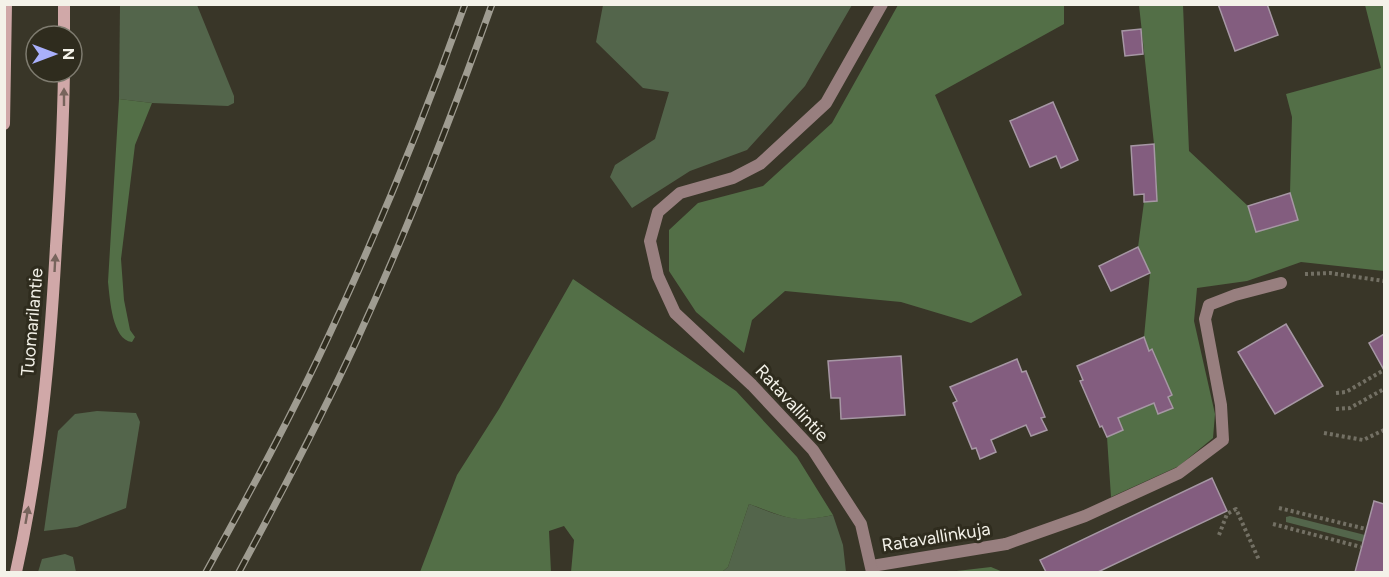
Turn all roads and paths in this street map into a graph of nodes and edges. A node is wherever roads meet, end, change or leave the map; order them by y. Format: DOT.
graph roads {
  1 [pos="6,4"];
  2 [pos="64,4"];
  3 [pos="882,4"];
  4 [pos="64,24"];
  5 [pos="64,84"];
  6 [pos="4,124"];
  7 [pos="1384,281"];
  8 [pos="1281,283"];
  9 [pos="1384,370"];
  10 [pos="1384,389"];
  11 [pos="1336,393"];
  12 [pos="1336,409"];
  13 [pos="1384,430"];
  14 [pos="1324,433"];
  15 [pos="1279,508"];
  16 [pos="1273,524"];
  17 [pos="1366,529"];
  18 [pos="1219,534"];
  19 [pos="1361,547"];
  20 [pos="1259,560"];
  21 [pos="872,569"];
  22 [pos="16,573"];
  1 -- 6 [label="main road"];
  2 -- 4 [label="main road"];
  3 -- 21 [label="street, Ratavallintie"];
  22 -- 5 [label="main road, Tuomarilantie, one-way"];
  7 -- 8 [label="path"];
  8 -- 21 [label="street, Ratavallinkuja"];
  9 -- 11 [label="path"];
  10 -- 12 [label="path"];
  13 -- 14 [label="path"];
  15 -- 17 [label="path"];
  16 -- 19 [label="path"];
  18 -- 20 [label="path"];
}
